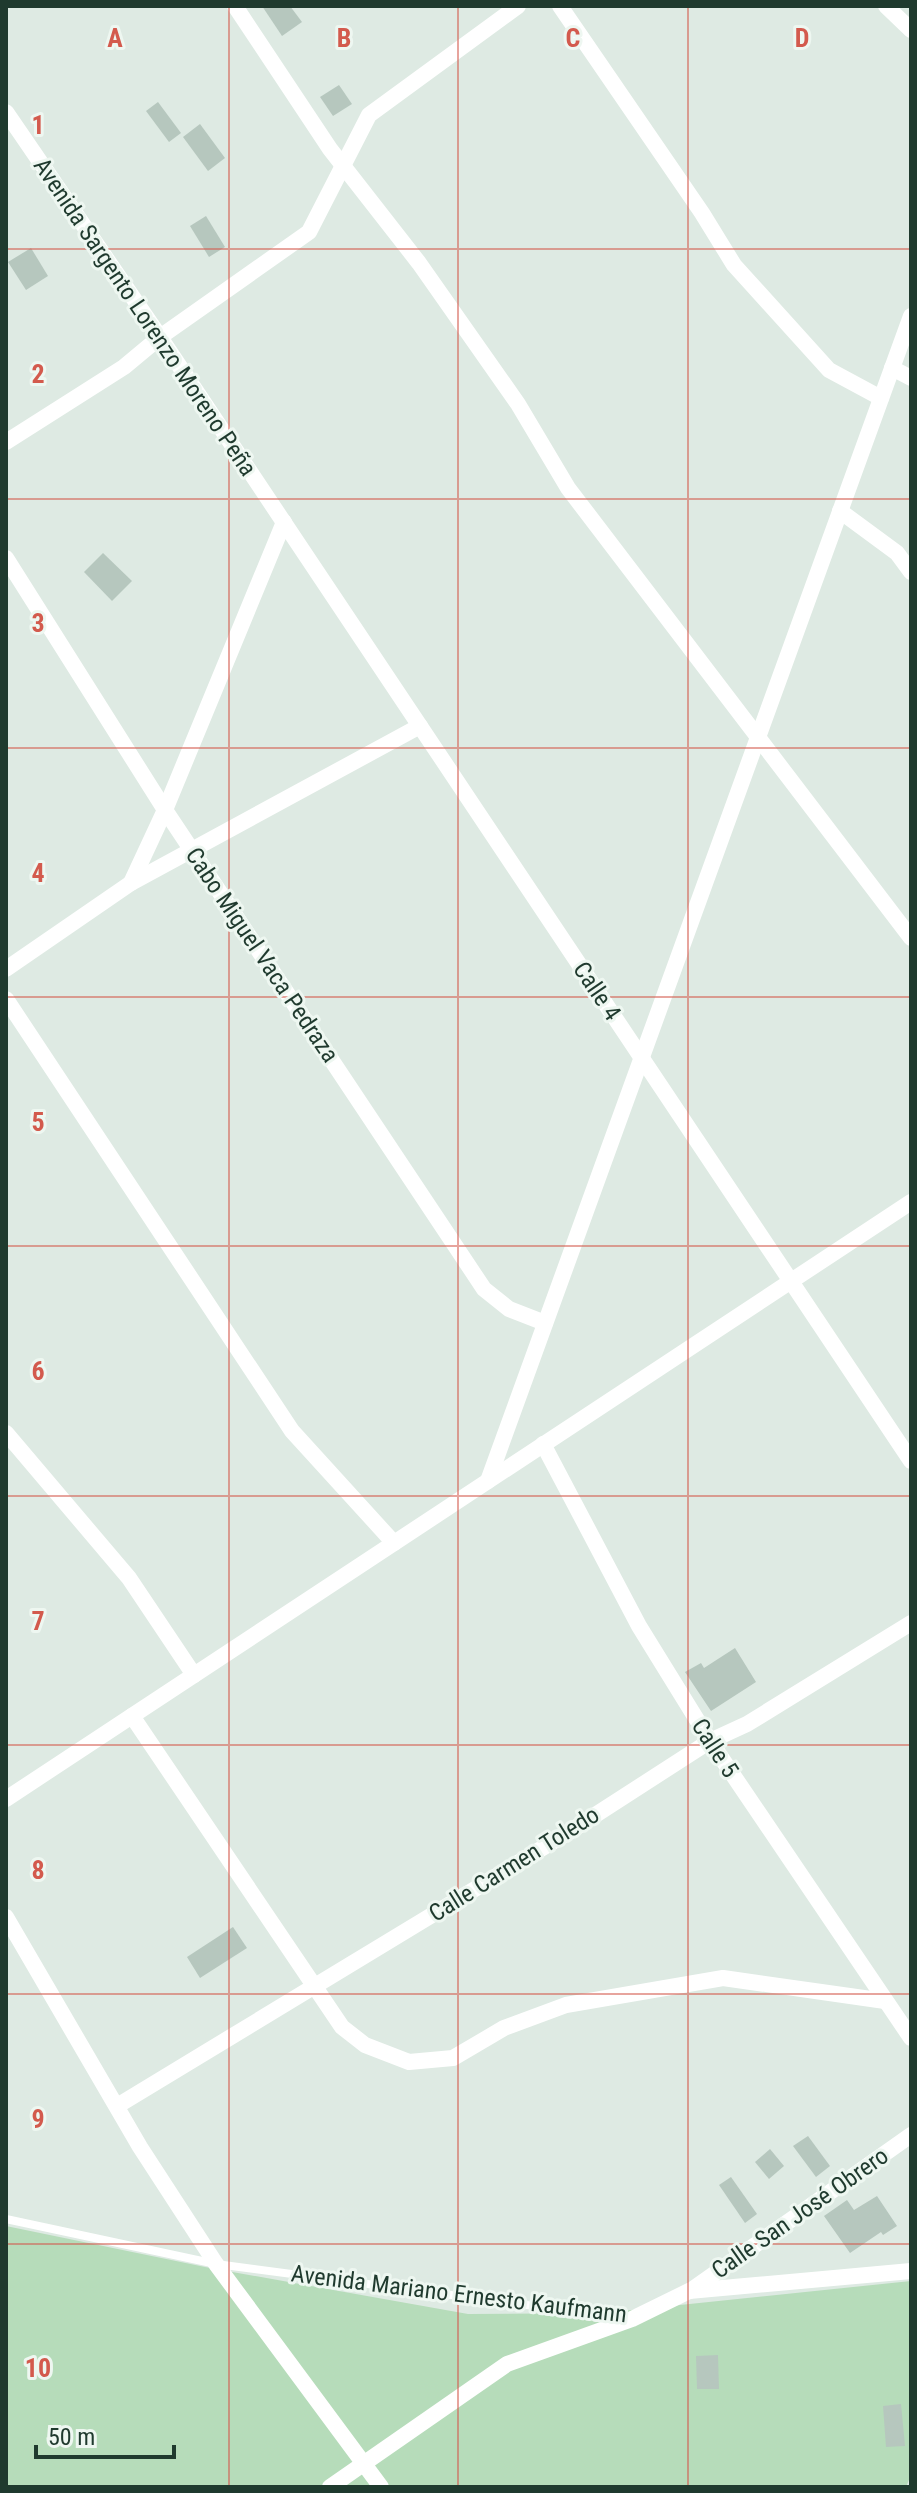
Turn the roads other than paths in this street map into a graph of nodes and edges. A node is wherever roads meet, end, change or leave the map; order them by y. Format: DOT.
graph roads {
  1 [pos="235,6"];
  2 [pos="518,6"];
  3 [pos="560,6"];
  4 [pos="886,6"];
  5 [pos="911,30"];
  6 [pos="6,112"];
  7 [pos="343,166"];
  8 [pos="911,316"];
  9 [pos="160,337"];
  10 [pos="892,368"];
  11 [pos="911,378"];
  12 [pos="881,398"];
  13 [pos="6,442"];
  14 [pos="840,511"];
  15 [pos="284,522"];
  16 [pos="6,558"];
  17 [pos="911,572"];
  18 [pos="420,726"];
  19 [pos="758,736"];
  20 [pos="165,810"];
  21 [pos="192,850"];
  22 [pos="131,883"];
  23 [pos="911,938"];
  24 [pos="6,969"];
  25 [pos="6,999"];
  26 [pos="641,1058"];
  27 [pos="911,1202"];
  28 [pos="791,1281"];
  29 [pos="545,1323"];
  30 [pos="6,1433"];
  31 [pos="543,1444"];
  32 [pos="911,1461"];
  33 [pos="488,1481"];
  34 [pos="394,1543"];
  35 [pos="911,1623"];
  36 [pos="194,1675"];
  37 [pos="132,1716"];
  38 [pos="710,1741"];
  39 [pos="6,1799"];
  40 [pos="6,1917"];
  41 [pos="314,1986"];
  42 [pos="885,2001"];
  43 [pos="911,2038"];
  44 [pos="117,2106"];
  45 [pos="911,2135"];
  46 [pos="6,2219"];
  47 [pos="216,2264"];
  48 [pos="911,2271"];
  49 [pos="689,2291"];
  50 [pos="632,2319"];
  51 [pos="365,2464"];
  52 [pos="330,2487"];
  53 [pos="381,2487"];
  1 -- 7 [label="street"];
  2 -- 7 [label="street"];
  3 -- 12 [label="street"];
  4 -- 5 [label="street"];
  6 -- 9 [label="street, Avenida Sargento Lorenzo Moreno Peña"];
  7 -- 9 [label="street"];
  7 -- 19 [label="street"];
  8 -- 10 [label="street"];
  9 -- 13 [label="street"];
  9 -- 15 [label="street, Avenida Sargento Lorenzo Moreno Peña"];
  10 -- 11 [label="street"];
  10 -- 12 [label="street"];
  12 -- 14 [label="street"];
  14 -- 17 [label="street"];
  14 -- 19 [label="street"];
  15 -- 18 [label="street, Calle 4"];
  15 -- 20 [label="street"];
  16 -- 20 [label="street, Cabo Miguel Vaca Pedraza"];
  18 -- 21 [label="street"];
  18 -- 26 [label="street, Calle 4"];
  19 -- 23 [label="street"];
  19 -- 26 [label="street"];
  20 -- 21 [label="street, Cabo Miguel Vaca Pedraza"];
  20 -- 22 [label="street"];
  21 -- 22 [label="street"];
  21 -- 29 [label="street, Cabo Miguel Vaca Pedraza"];
  22 -- 24 [label="street"];
  25 -- 34 [label="street"];
  26 -- 28 [label="street, Calle 4"];
  26 -- 29 [label="street"];
  27 -- 28 [label="street"];
  28 -- 31 [label="street"];
  28 -- 32 [label="street, Calle 4"];
  29 -- 33 [label="street"];
  30 -- 36 [label="street"];
  31 -- 33 [label="street"];
  31 -- 38 [label="street, Calle 5"];
  33 -- 34 [label="street"];
  34 -- 36 [label="street"];
  35 -- 38 [label="street, Calle Carmen Toledo"];
  36 -- 37 [label="street"];
  37 -- 39 [label="street"];
  37 -- 41 [label="street"];
  38 -- 41 [label="street, Calle Carmen Toledo"];
  38 -- 42 [label="street, Calle 5"];
  40 -- 44 [label="street"];
  41 -- 42 [label="street"];
  41 -- 44 [label="street, Calle Carmen Toledo"];
  42 -- 43 [label="street, Calle 5"];
  44 -- 47 [label="street"];
  45 -- 49 [label="street, Calle San José Obrero"];
  46 -- 47 [label="lane, Avenida Mariano Ernesto Kaufmann"];
  47 -- 50 [label="lane, Avenida Mariano Ernesto Kaufmann"];
  47 -- 51 [label="street"];
  48 -- 49 [label="street, Avenida Mariano Ernesto Kaufmann"];
  49 -- 50 [label="street, Avenida Mariano Ernesto Kaufmann"];
  50 -- 51 [label="street"];
  51 -- 52 [label="street"];
  51 -- 53 [label="street"];
}
